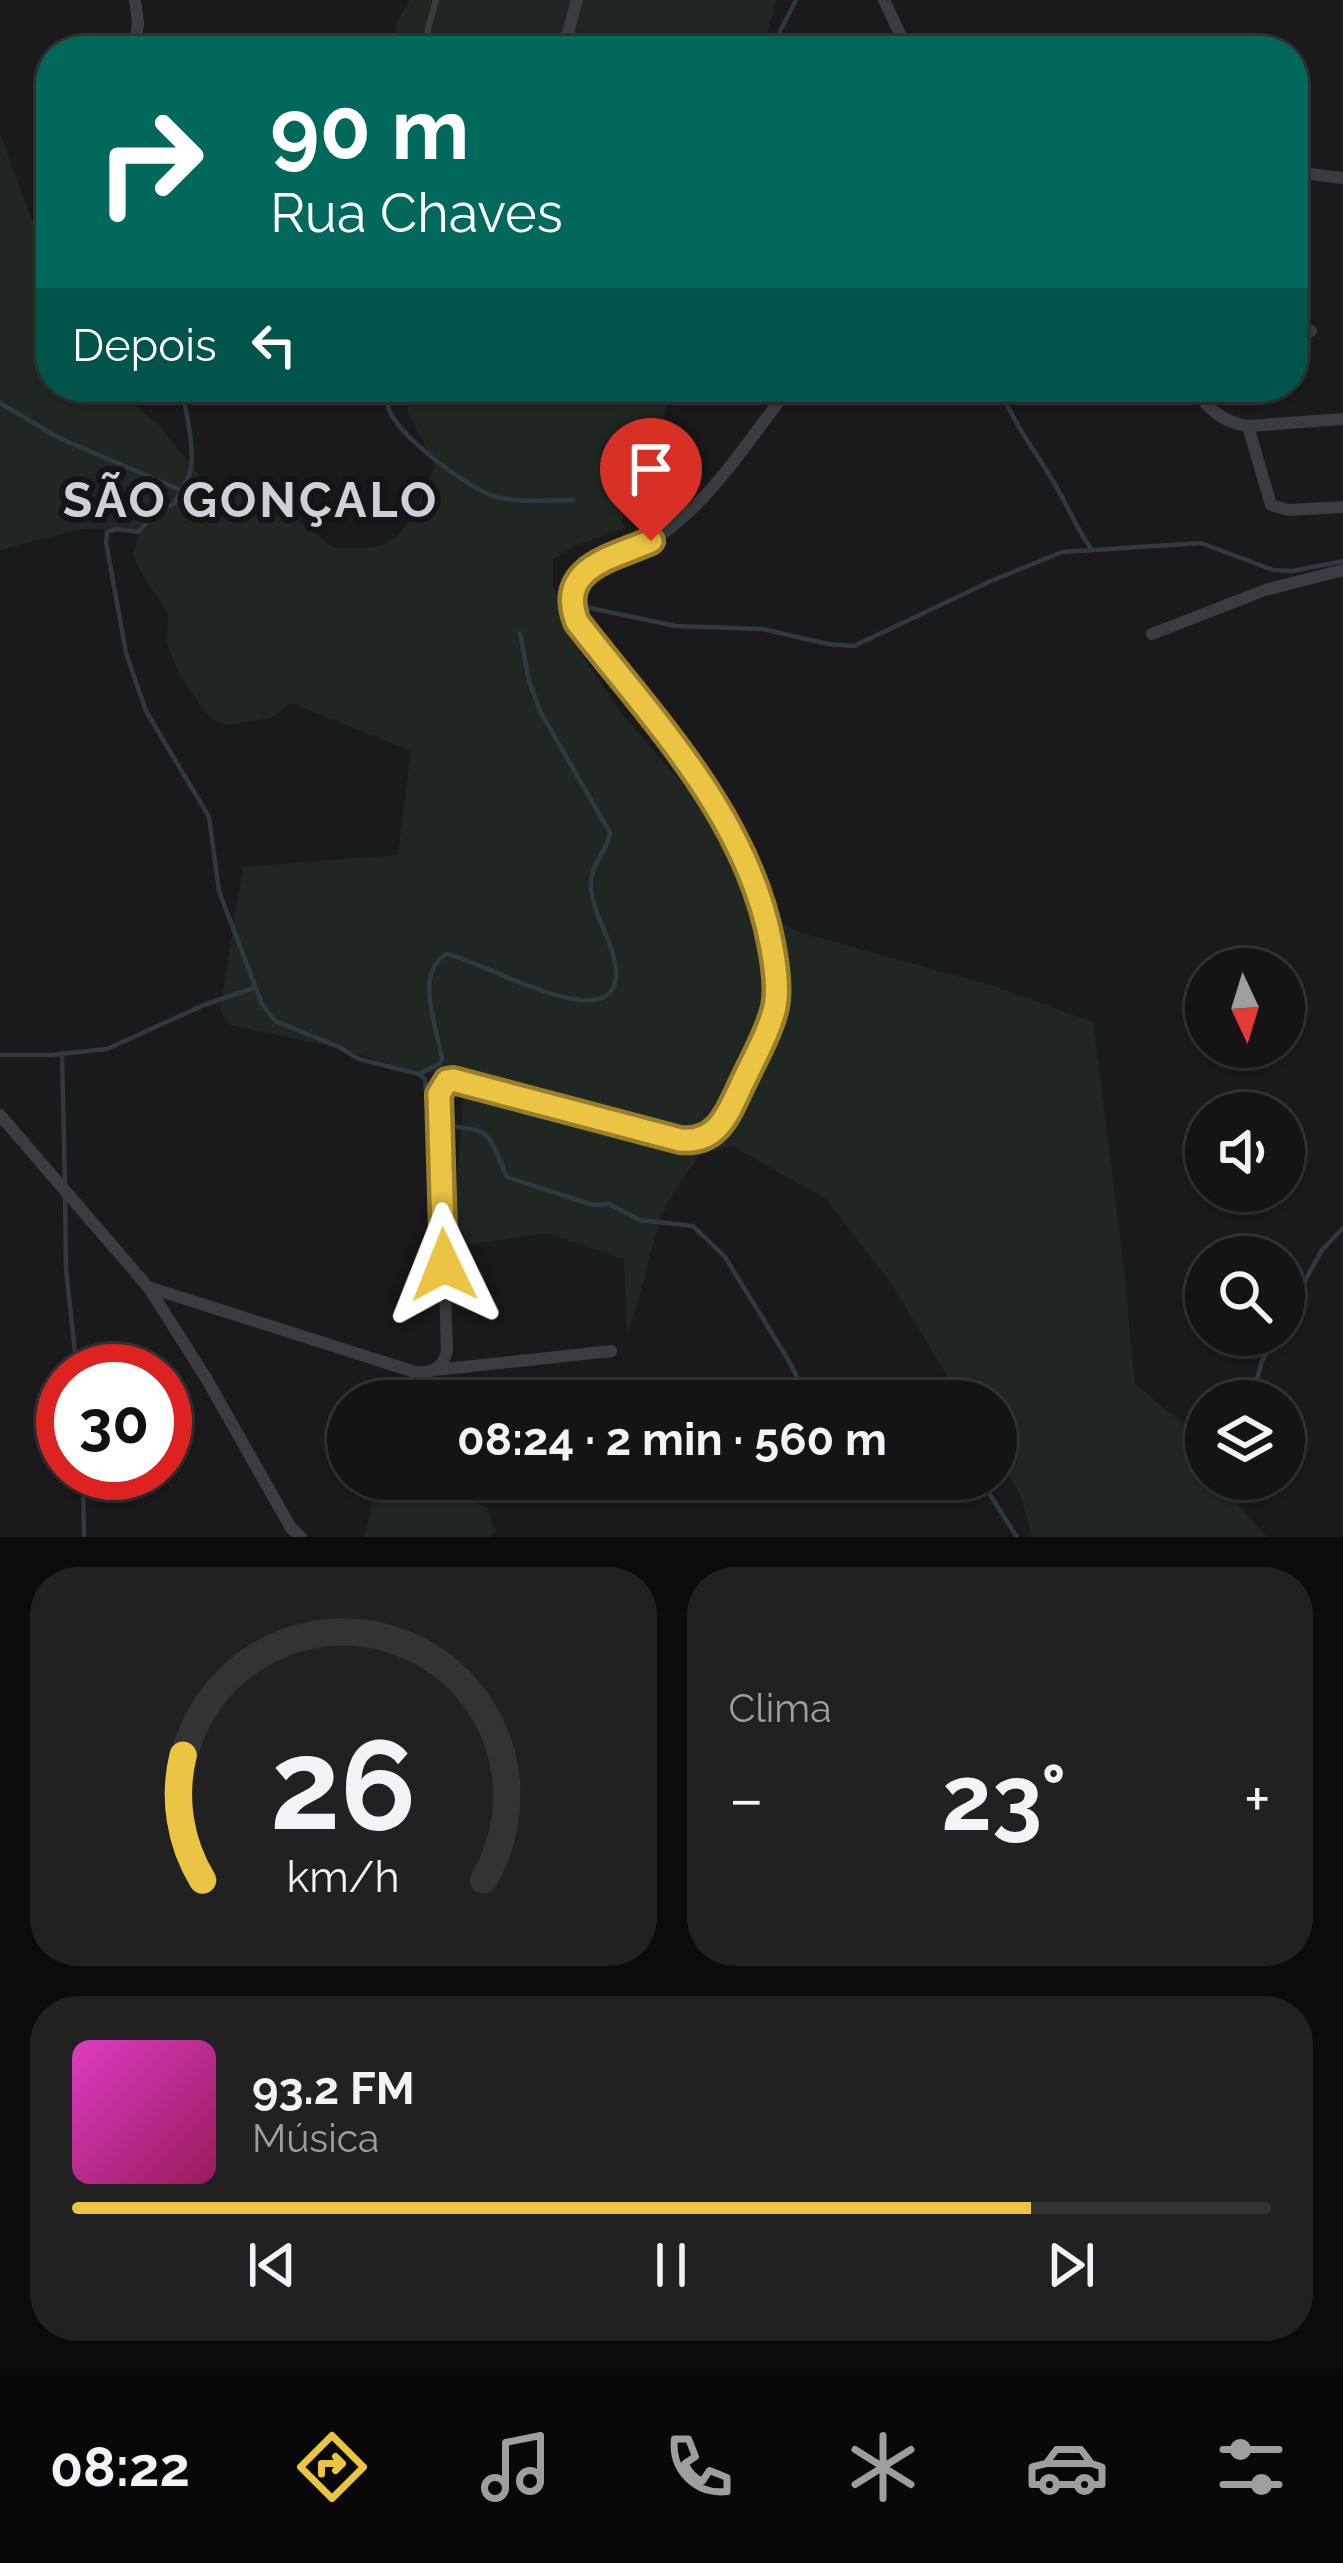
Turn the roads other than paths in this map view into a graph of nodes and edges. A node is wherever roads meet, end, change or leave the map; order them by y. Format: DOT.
graph roads {
  1 [pos="135,0"];
  2 [pos="436,0"];
  3 [pos="577,0"];
  4 [pos="884,0"];
  5 [pos="136,36"];
  6 [pos="426,36"];
  7 [pos="567,36"];
  8 [pos="901,36"];
  9 [pos="1308,174"];
  10 [pos="1343,178"];
  11 [pos="1308,330"];
  12 [pos="1311,331"];
  13 [pos="778,402"];
  14 [pos="1204,402"];
  15 [pos="1343,419"];
  16 [pos="1248,426"];
  17 [pos="1343,508"];
  18 [pos="1343,570"];
  19 [pos="1152,634"];
  20 [pos="0,1114"];
  21 [pos="148,1287"];
  22 [pos="611,1352"];
  23 [pos="434,1371"];
  24 [pos="301,1537"];
  1 -- 5 [label="street"];
  2 -- 6 [label="lane"];
  3 -- 7 [label="street"];
  4 -- 8 [label="street"];
  9 -- 10 [label="street"];
  11 -- 12 [label="street"];
  13 -- 23 [label="street"];
  14 -- 16 [label="street"];
  15 -- 16 [label="street"];
  16 -- 17 [label="street"];
  18 -- 19 [label="street"];
  20 -- 21 [label="street"];
  21 -- 23 [label="street"];
  21 -- 24 [label="street"];
  22 -- 23 [label="street"];
}
